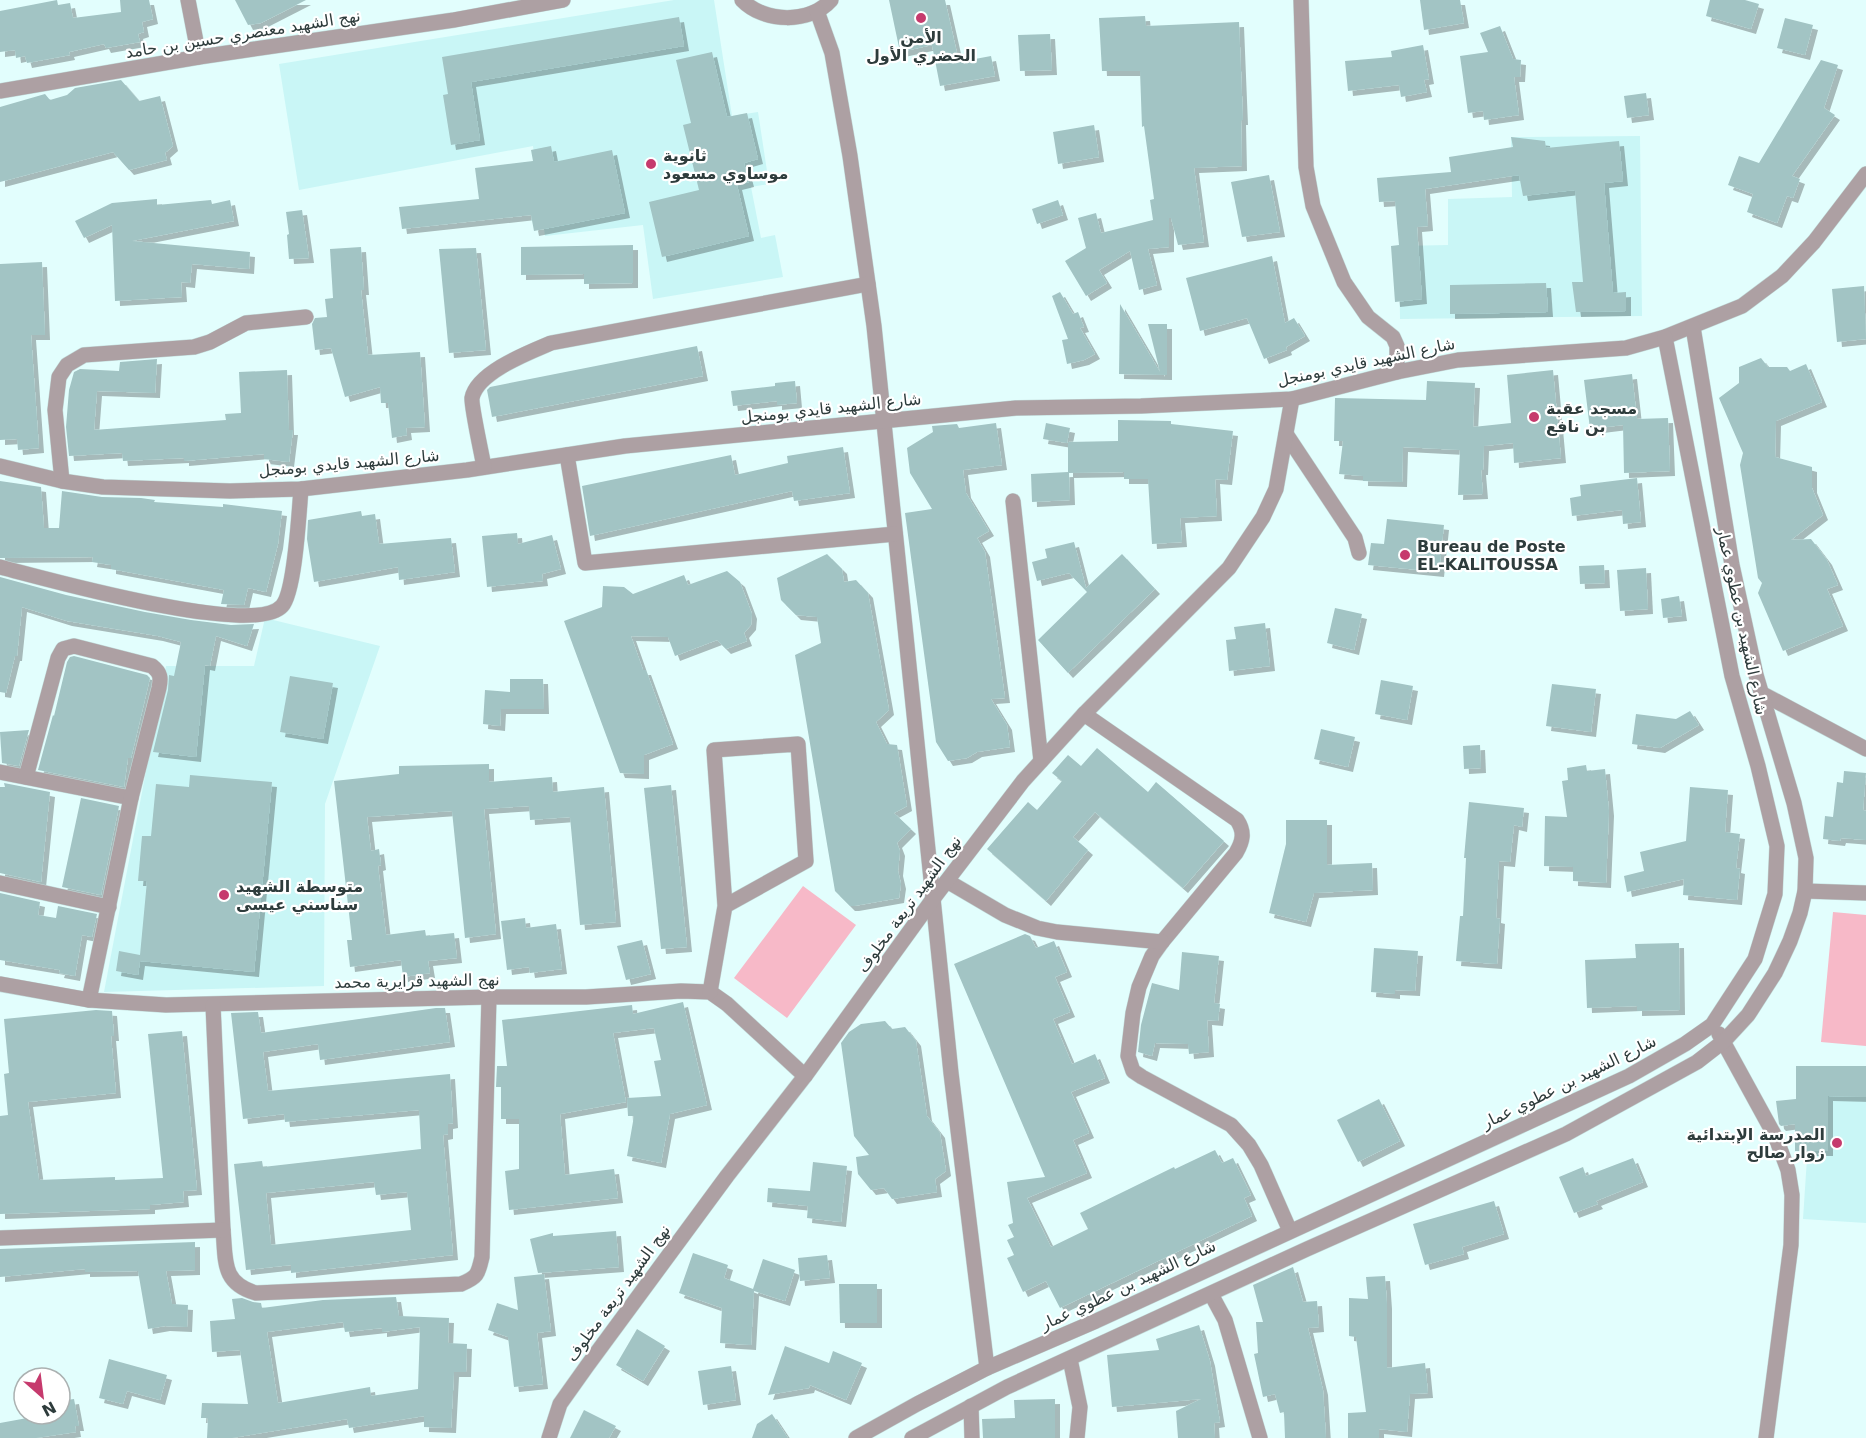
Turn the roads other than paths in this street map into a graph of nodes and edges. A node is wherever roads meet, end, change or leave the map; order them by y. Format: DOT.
graph roads {
  1 [pos="188,0"];
  2 [pos="563,0"];
  3 [pos="742,0"];
  4 [pos="831,0"];
  5 [pos="1301,0"];
  6 [pos="817,11"];
  7 [pos="199,57"];
  8 [pos="0,91"];
  9 [pos="1866,174"];
  10 [pos="868,284"];
  11 [pos="306,317"];
  12 [pos="1693,327"];
  13 [pos="1665,337"];
  14 [pos="1397,372"];
  15 [pos="1292,399"];
  16 [pos="884,421"];
  17 [pos="1286,434"];
  18 [pos="567,455"];
  19 [pos="0,466"];
  20 [pos="484,467"];
  21 [pos="62,481"];
  22 [pos="301,489"];
  23 [pos="1013,501"];
  24 [pos="895,534"];
  25 [pos="1359,552"];
  26 [pos="0,567"];
  27 [pos="1761,693"];
  28 [pos="1084,714"];
  29 [pos="1866,749"];
  30 [pos="1041,761"];
  31 [pos="0,772"];
  32 [pos="26,777"];
  33 [pos="131,798"];
  34 [pos="947,881"];
  35 [pos="0,883"];
  36 [pos="1805,891"];
  37 [pos="1866,894"];
  38 [pos="933,899"];
  39 [pos="725,906"];
  40 [pos="109,907"];
  41 [pos="1162,942"];
  42 [pos="0,984"];
  43 [pos="710,992"];
  44 [pos="489,997"];
  45 [pos="89,1000"];
  46 [pos="213,1005"];
  47 [pos="1712,1025"];
  48 [pos="1724,1041"];
  49 [pos="805,1076"];
  50 [pos="223,1230"];
  51 [pos="1290,1231"];
  52 [pos="0,1238"];
  53 [pos="1211,1293"];
  54 [pos="1070,1359"];
  55 [pos="987,1368"];
  56 [pos="971,1407"];
  57 [pos="549,1438"];
  58 [pos="856,1438"];
  59 [pos="912,1438"];
  60 [pos="972,1438"];
  61 [pos="1077,1438"];
  62 [pos="1260,1438"];
  63 [pos="1766,1438"];
  1 -- 7 [label="street"];
  2 -- 7 [label="street, نهج الشهيد معنصري حسين بن حامد"];
  3 -- 6 [label="street"];
  4 -- 6 [label="street"];
  5 -- 14 [label="street"];
  6 -- 10 [label="street"];
  7 -- 8 [label="street, نهج الشهيد معنصري حسين بن حامد"];
  9 -- 12 [label="street, شارع الشهيد قايدي بومنجل"];
  10 -- 16 [label="street"];
  10 -- 20 [label="street"];
  11 -- 21 [label="street"];
  12 -- 13 [label="street, شارع الشهيد قايدي بومنجل"];
  12 -- 27 [label="street, شارع الشهيد بن عطوي عمار"];
  13 -- 14 [label="street, شارع الشهيد قايدي بومنجل"];
  13 -- 47 [label="street, شارع الشهيد بن عطوي عمار"];
  14 -- 15 [label="street, شارع الشهيد قايدي بومنجل"];
  15 -- 16 [label="street, شارع الشهيد قايدي بومنجل"];
  15 -- 17 [label="street, نهج الشهيد تريعة مخلوف"];
  16 -- 18 [label="street, شارع الشهيد قايدي بومنجل"];
  16 -- 24 [label="street"];
  17 -- 25 [label="street"];
  17 -- 28 [label="street, نهج الشهيد تريعة مخلوف"];
  18 -- 20 [label="street, شارع الشهيد قايدي بومنجل"];
  18 -- 24 [label="street"];
  19 -- 21 [label="street, شارع الشهيد قايدي بومنجل"];
  20 -- 22 [label="street, شارع الشهيد قايدي بومنجل"];
  21 -- 22 [label="street, شارع الشهيد قايدي بومنجل"];
  22 -- 26 [label="street"];
  23 -- 30 [label="street"];
  24 -- 38 [label="street"];
  27 -- 29 [label="street"];
  27 -- 36 [label="street, شارع الشهيد بن عطوي عمار"];
  28 -- 30 [label="street, نهج الشهيد تريعة مخلوف"];
  28 -- 41 [label="street"];
  30 -- 34 [label="street, نهج الشهيد تريعة مخلوف"];
  31 -- 32 [label="street"];
  32 -- 33 [label="street"];
  32 -- 33 [label="street"];
  33 -- 40 [label="street"];
  34 -- 38 [label="street, نهج الشهيد تريعة مخلوف"];
  34 -- 41 [label="street"];
  35 -- 40 [label="street"];
  36 -- 37 [label="street"];
  36 -- 48 [label="street, شارع الشهيد بن عطوي عمار"];
  38 -- 49 [label="street, نهج الشهيد تريعة مخلوف"];
  38 -- 55 [label="street"];
  39 -- 39 [label="street"];
  39 -- 43 [label="street"];
  40 -- 45 [label="street"];
  41 -- 51 [label="street"];
  42 -- 45 [label="street, نهج الشهيد قرايرية محمد"];
  43 -- 44 [label="street, نهج الشهيد قرايرية محمد"];
  43 -- 49 [label="street"];
  44 -- 46 [label="street, نهج الشهيد قرايرية محمد"];
  44 -- 50 [label="street"];
  45 -- 46 [label="street, نهج الشهيد قرايرية محمد"];
  46 -- 50 [label="street"];
  47 -- 48 [label="street"];
  47 -- 51 [label="street, شارع الشهيد بن عطوي عمار"];
  48 -- 53 [label="street, شارع الشهيد بن عطوي عمار"];
  48 -- 63 [label="street"];
  49 -- 57 [label="street, نهج الشهيد تريعة مخلوف"];
  50 -- 52 [label="street"];
  51 -- 55 [label="street, شارع الشهيد بن عطوي عمار"];
  53 -- 54 [label="street, شارع الشهيد بن عطوي عمار"];
  53 -- 62 [label="street"];
  54 -- 56 [label="street, شارع الشهيد بن عطوي عمار"];
  54 -- 61 [label="street"];
  55 -- 58 [label="street, شارع الشهيد بن عطوي عمار"];
  56 -- 59 [label="street, شارع الشهيد بن عطوي عمار"];
  56 -- 60 [label="street"];
}
